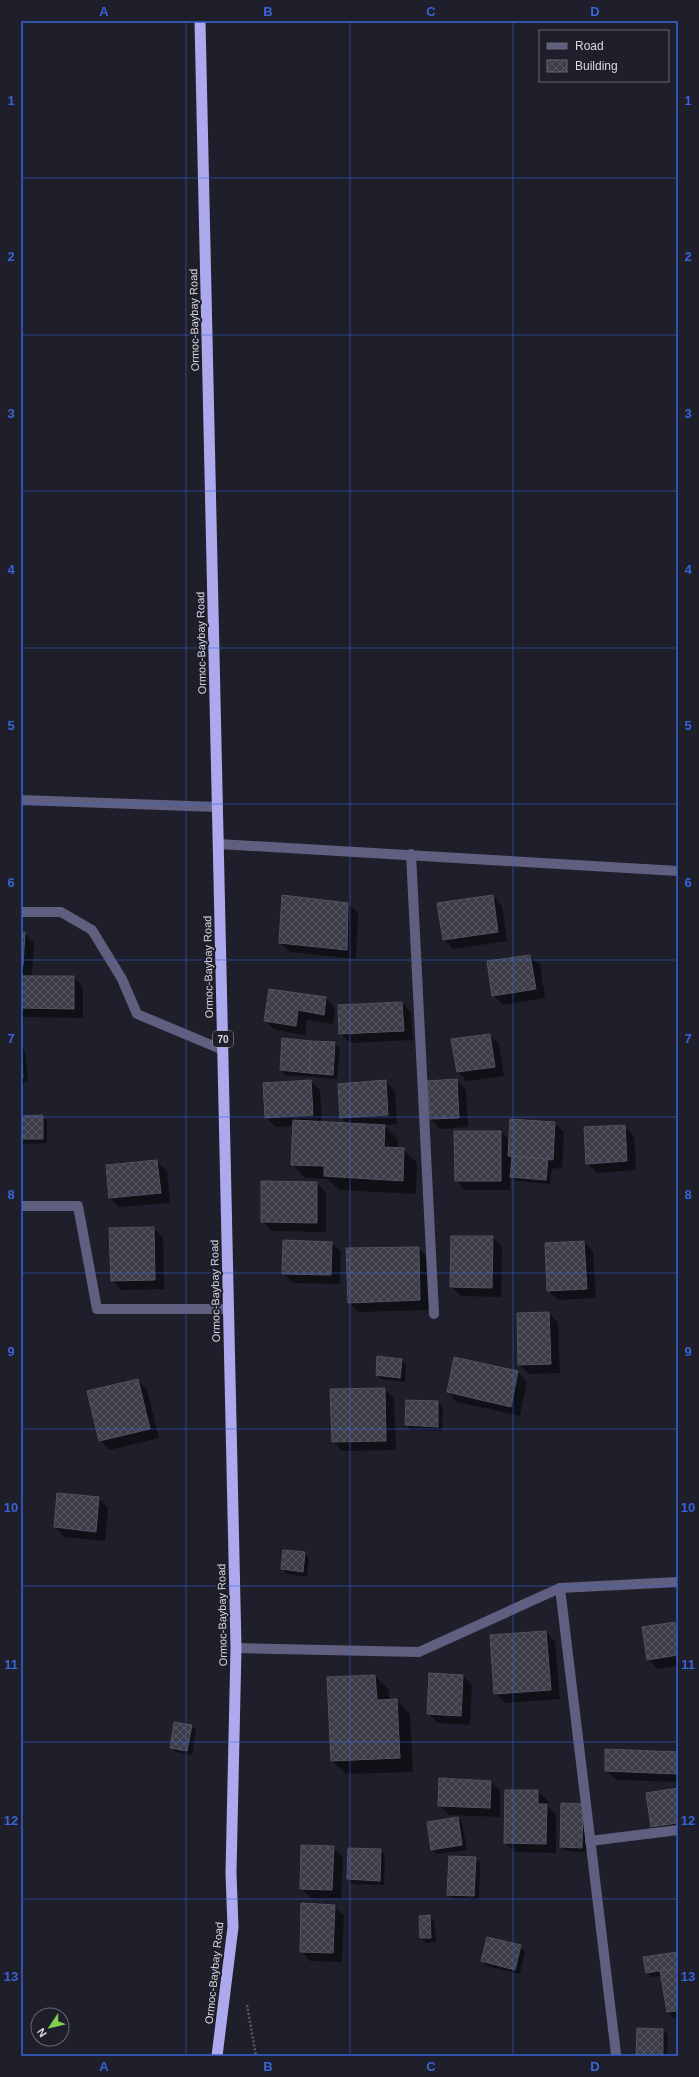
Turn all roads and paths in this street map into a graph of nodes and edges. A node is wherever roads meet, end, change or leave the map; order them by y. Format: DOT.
graph roads {
  1 [pos="200,21"];
  2 [pos="21,800"];
  3 [pos="218,807"];
  4 [pos="219,844"];
  5 [pos="411,854"];
  6 [pos="678,871"];
  7 [pos="21,912"];
  8 [pos="223,1050"];
  9 [pos="21,1206"];
  10 [pos="229,1309"];
  11 [pos="434,1314"];
  12 [pos="678,1582"];
  13 [pos="560,1588"];
  14 [pos="236,1648"];
  15 [pos="678,1830"];
  16 [pos="590,1841"];
  17 [pos="616,2054"];
  18 [pos="217,2056"];
  1 -- 3 [label="highway, Ormoc-Baybay Road / 70"];
  2 -- 3 [label="street"];
  3 -- 4 [label="highway, Ormoc-Baybay Road / 70"];
  4 -- 5 [label="street"];
  4 -- 8 [label="highway, Ormoc-Baybay Road / 70"];
  5 -- 6 [label="street"];
  5 -- 11 [label="street"];
  7 -- 8 [label="street"];
  8 -- 10 [label="highway, Ormoc-Baybay Road / 70"];
  9 -- 10 [label="street"];
  10 -- 14 [label="highway, Ormoc-Baybay Road / 70"];
  12 -- 13 [label="street"];
  13 -- 14 [label="street"];
  13 -- 16 [label="street"];
  14 -- 18 [label="highway, Ormoc-Baybay Road / 70"];
  15 -- 16 [label="street"];
  16 -- 17 [label="street"];
}
